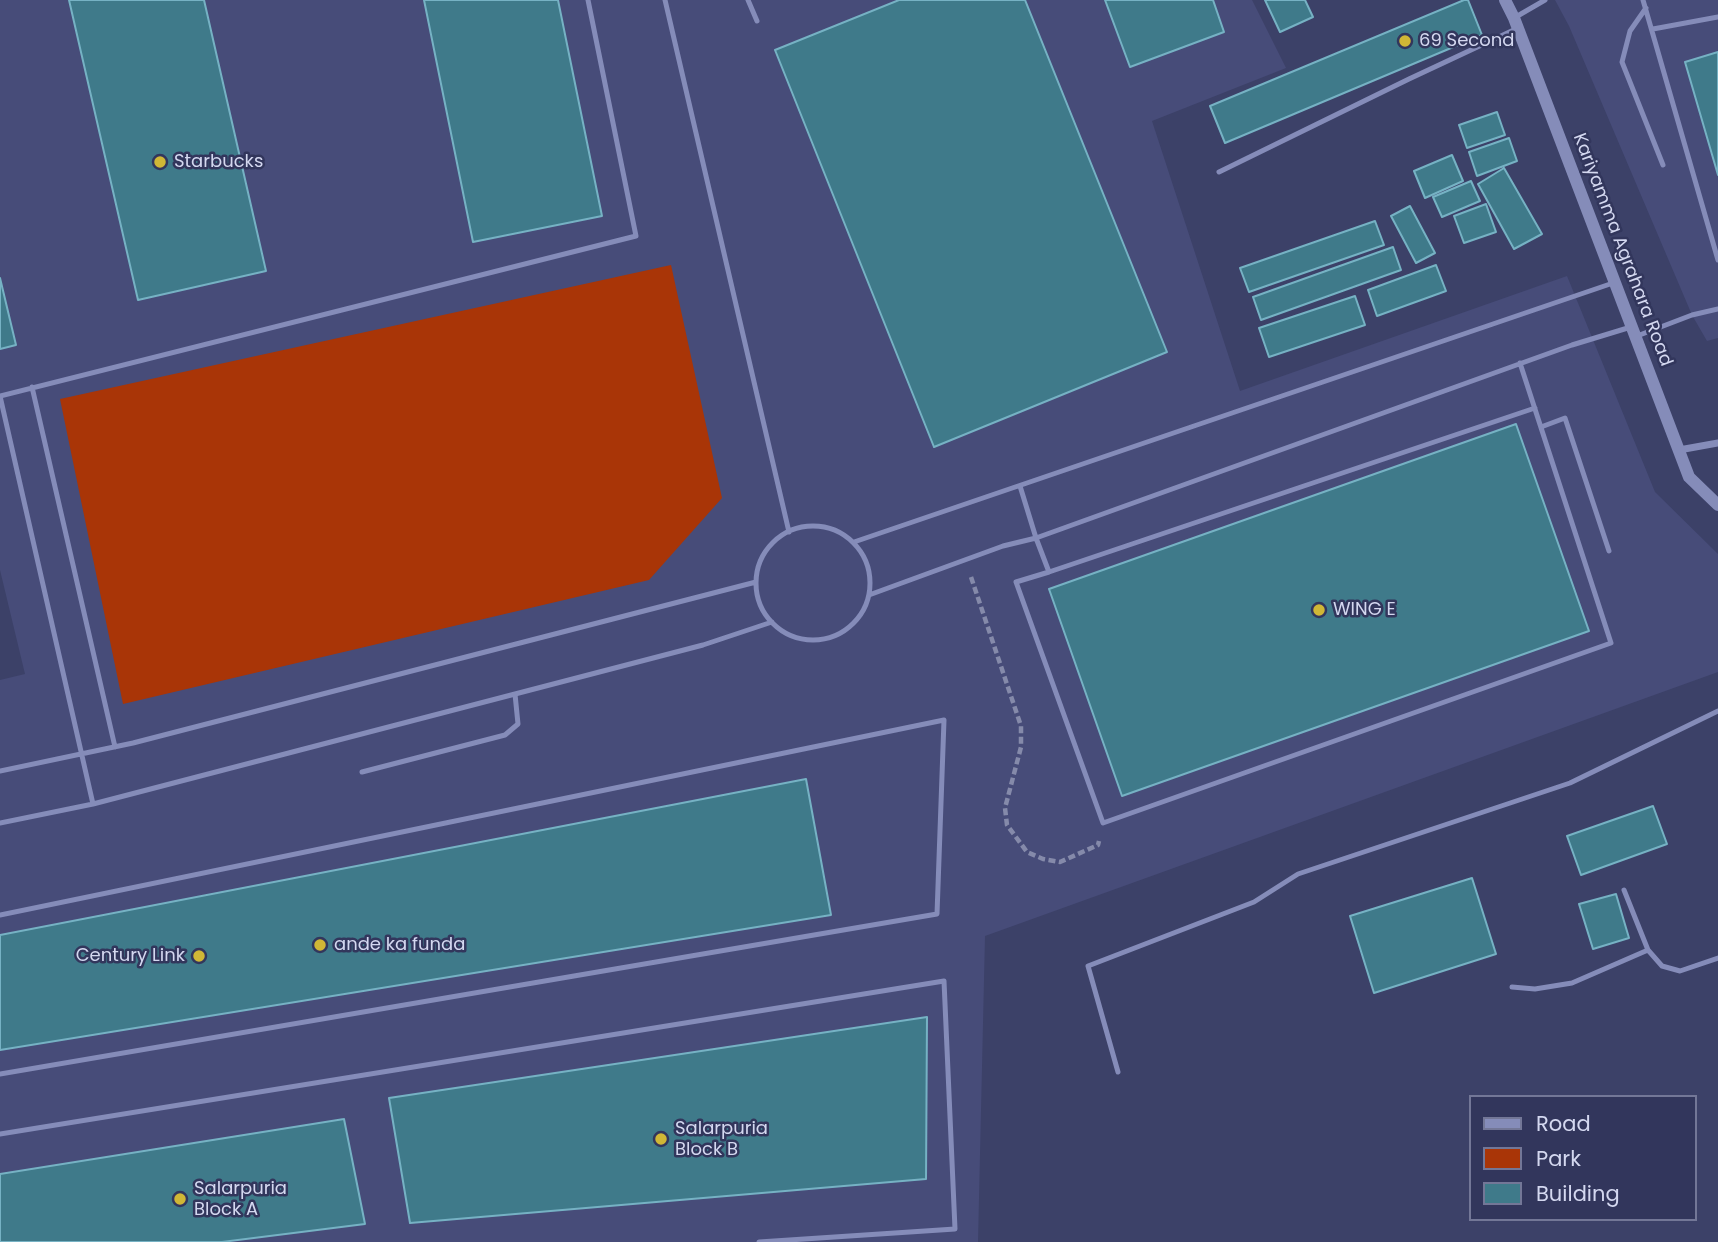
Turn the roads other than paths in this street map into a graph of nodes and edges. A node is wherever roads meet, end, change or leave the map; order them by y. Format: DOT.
graph roads {
  1 [pos="587,0"];
  2 [pos="665,0"];
  3 [pos="748,0"];
  4 [pos="1504,0"];
  5 [pos="1545,0"];
  6 [pos="1643,0"];
  7 [pos="1646,8"];
  8 [pos="1718,17"];
  9 [pos="757,21"];
  10 [pos="1516,23"];
  11 [pos="1653,29"];
  12 [pos="1663,165"];
  13 [pos="1219,172"];
  14 [pos="1718,260"];
  15 [pos="1616,282"];
  16 [pos="1718,309"];
  17 [pos="1635,331"];
  18 [pos="1520,363"];
  19 [pos="32,387"];
  20 [pos="0,396"];
  21 [pos="1535,408"];
  22 [pos="1541,426"];
  23 [pos="1718,443"];
  24 [pos="1679,450"];
  25 [pos="1020,486"];
  26 [pos="1718,505"];
  27 [pos="789,532"];
  28 [pos="1036,538"];
  29 [pos="854,542"];
  30 [pos="1609,551"];
  31 [pos="1049,572"];
  32 [pos="756,582"];
  33 [pos="869,595"];
  34 [pos="772,622"];
  35 [pos="515,694"];
  36 [pos="1718,711"];
  37 [pos="115,747"];
  38 [pos="81,755"];
  39 [pos="0,771"];
  40 [pos="362,772"];
  41 [pos="93,804"];
  42 [pos="0,823"];
  43 [pos="1624,890"];
  44 [pos="0,915"];
  45 [pos="1648,950"];
  46 [pos="1718,958"];
  47 [pos="1512,987"];
  48 [pos="1118,1072"];
  49 [pos="0,1074"];
  50 [pos="0,1134"];
  51 [pos="758,1242"];
  1 -- 19 [label="lane"];
  2 -- 27 [label="lane"];
  3 -- 9 [label="lane"];
  4 -- 10 [label="street, Kariyamma Agrahara Road"];
  5 -- 10 [label="lane"];
  6 -- 7 [label="lane"];
  7 -- 11 [label="lane"];
  7 -- 12 [label="lane"];
  8 -- 11 [label="lane"];
  10 -- 13 [label="lane"];
  10 -- 15 [label="street, Kariyamma Agrahara Road"];
  11 -- 14 [label="lane"];
  15 -- 17 [label="street, Kariyamma Agrahara Road"];
  15 -- 25 [label="lane"];
  16 -- 17 [label="lane"];
  17 -- 18 [label="lane"];
  17 -- 24 [label="street, Kariyamma Agrahara Road"];
  18 -- 21 [label="lane"];
  18 -- 28 [label="lane"];
  19 -- 20 [label="lane"];
  19 -- 37 [label="lane"];
  20 -- 38 [label="lane"];
  21 -- 22 [label="lane"];
  21 -- 31 [label="lane"];
  22 -- 30 [label="lane"];
  22 -- 31 [label="lane"];
  23 -- 24 [label="street"];
  24 -- 26 [label="street, Kariyamma Agrahara Road"];
  25 -- 28 [label="lane"];
  25 -- 29 [label="lane"];
  27 -- 29 [label="lane"];
  27 -- 32 [label="lane"];
  28 -- 31 [label="lane"];
  28 -- 33 [label="lane"];
  29 -- 33 [label="lane"];
  32 -- 34 [label="lane"];
  32 -- 37 [label="lane"];
  33 -- 34 [label="lane"];
  34 -- 35 [label="lane"];
  35 -- 40 [label="lane"];
  35 -- 41 [label="lane"];
  36 -- 48 [label="lane"];
  37 -- 38 [label="lane"];
  38 -- 39 [label="lane"];
  38 -- 41 [label="lane"];
  41 -- 42 [label="lane"];
  43 -- 45 [label="lane"];
  44 -- 49 [label="lane"];
  45 -- 46 [label="lane"];
  45 -- 47 [label="lane"];
  50 -- 51 [label="lane"];
}
